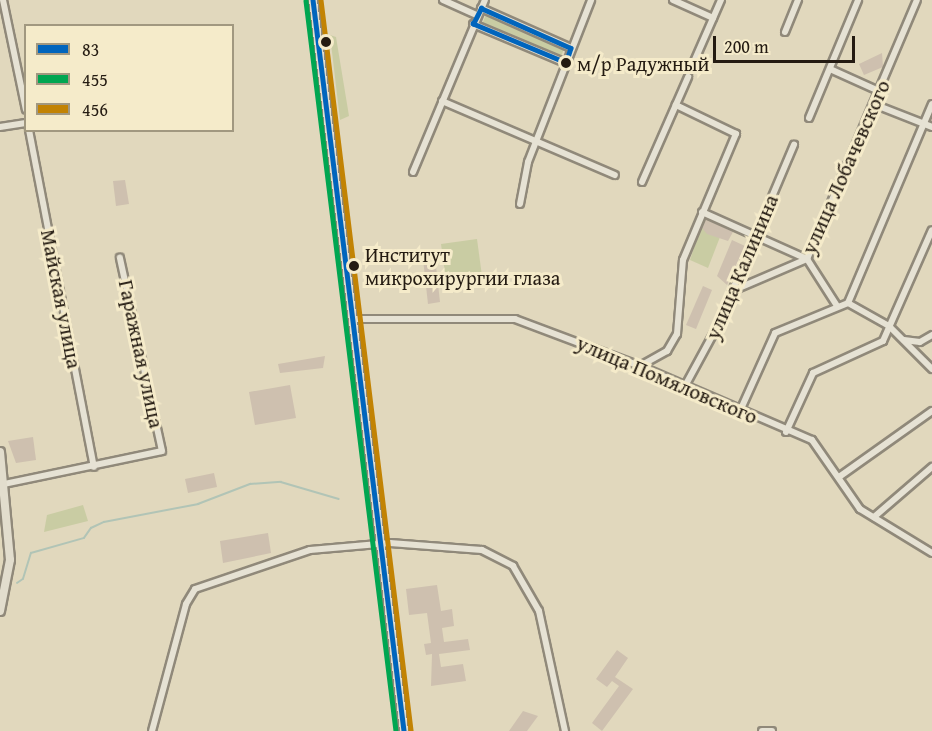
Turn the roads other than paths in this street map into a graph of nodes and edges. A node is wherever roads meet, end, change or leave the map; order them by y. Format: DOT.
graph roads {
  1 [pos="3,0"];
  2 [pos="313,0"];
  3 [pos="320,0"];
  4 [pos="443,0"];
  5 [pos="485,0"];
  6 [pos="591,0"];
  7 [pos="673,0"];
  8 [pos="721,0"];
  9 [pos="798,0"];
  10 [pos="858,0"];
  11 [pos="918,0"];
  12 [pos="481,8"];
  13 [pos="476,15"];
  14 [pos="318,17"];
  15 [pos="713,18"];
  16 [pos="473,24"];
  17 [pos="785,32"];
  18 [pos="571,48"];
  19 [pos="566,63"];
  20 [pos="693,64"];
  21 [pos="830,69"];
  22 [pos="688,76"];
  23 [pos="881,92"];
  24 [pos="24,100"];
  25 [pos="442,101"];
  26 [pos="932,104"];
  27 [pos="676,105"];
  28 [pos="876,105"];
  29 [pos="809,118"];
  30 [pos="24,123"];
  31 [pos="924,124"];
  32 [pos="932,127"];
  33 [pos="0,128"];
  34 [pos="30,132"];
  35 [pos="536,141"];
  36 [pos="794,145"];
  37 [pos="413,172"];
  38 [pos="615,175"];
  39 [pos="642,182"];
  40 [pos="520,204"];
  41 [pos="702,212"];
  42 [pos="932,230"];
  43 [pos="756,236"];
  44 [pos="120,258"];
  45 [pos="807,260"];
  46 [pos="732,291"];
  47 [pos="848,303"];
  48 [pos="837,306"];
  49 [pos="354,319"];
  50 [pos="889,327"];
  51 [pos="932,335"];
  52 [pos="903,340"];
  53 [pos="640,366"];
  54 [pos="932,369"];
  55 [pos="685,386"];
  56 [pos="740,411"];
  57 [pos="932,411"];
  58 [pos="786,432"];
  59 [pos="0,452"];
  60 [pos="94,466"];
  61 [pos="932,467"];
  62 [pos="839,477"];
  63 [pos="4,484"];
  64 [pos="874,518"];
  65 [pos="380,543"];
  66 [pos="932,553"];
  67 [pos="0,611"];
  68 [pos="152,731"];
  69 [pos="404,731"];
  70 [pos="565,731"];
  71 [pos="762,731"];
  72 [pos="772,731"];
  1 -- 24 [label="street"];
  2 -- 14 [label="main road"];
  3 -- 14 [label="main road"];
  4 -- 13 [label="street"];
  5 -- 12 [label="street"];
  6 -- 18 [label="street"];
  7 -- 15 [label="street"];
  8 -- 15 [label="street"];
  9 -- 17 [label="street"];
  10 -- 21 [label="street"];
  11 -- 23 [label="street, улица Лобачевского"];
  12 -- 13 [label="street"];
  12 -- 18 [label="street"];
  13 -- 16 [label="street"];
  14 -- 49 [label="main road"];
  15 -- 20 [label="street"];
  16 -- 19 [label="street"];
  16 -- 25 [label="street"];
  18 -- 19 [label="street"];
  19 -- 35 [label="street"];
  21 -- 23 [label="street"];
  21 -- 29 [label="street"];
  22 -- 27 [label="street"];
  23 -- 28 [label="street, улица Лобачевского"];
  25 -- 35 [label="street"];
  25 -- 37 [label="street"];
  26 -- 31 [label="street"];
  27 -- 39 [label="street"];
  27 -- 41 [label="street"];
  28 -- 31 [label="street"];
  28 -- 45 [label="street, улица Лобачевского"];
  30 -- 33 [label="street"];
  31 -- 32 [label="street"];
  31 -- 47 [label="street"];
  34 -- 60 [label="street, Майская улица"];
  35 -- 38 [label="street"];
  35 -- 40 [label="street"];
  36 -- 43 [label="street, улица Калинина"];
  41 -- 43 [label="street"];
  41 -- 53 [label="street"];
  42 -- 50 [label="street"];
  43 -- 45 [label="street"];
  43 -- 46 [label="street, улица Калинина"];
  44 -- 60 [label="street, Гаражная улица"];
  45 -- 46 [label="street, улица Лобачевского"];
  45 -- 48 [label="street"];
  46 -- 55 [label="street, улица Калинина"];
  47 -- 48 [label="street"];
  47 -- 50 [label="street"];
  48 -- 56 [label="street"];
  49 -- 53 [label="street, улица Помяловского"];
  49 -- 65 [label="main road"];
  50 -- 52 [label="street"];
  50 -- 58 [label="street"];
  51 -- 52 [label="street"];
  52 -- 54 [label="street"];
  53 -- 55 [label="street, улица Помяловского"];
  55 -- 56 [label="street, улица Помяловского"];
  56 -- 58 [label="street, улица Помяловского"];
  57 -- 62 [label="street"];
  58 -- 62 [label="street, улица Помяловского"];
  59 -- 63 [label="main road"];
  60 -- 63 [label="street"];
  61 -- 64 [label="street"];
  62 -- 64 [label="street, улица Помяловского"];
  63 -- 67 [label="main road"];
  64 -- 66 [label="street, улица Помяловского"];
  65 -- 68 [label="street"];
  65 -- 69 [label="main road"];
  65 -- 70 [label="street"];
  71 -- 72 [label="street"];
}
